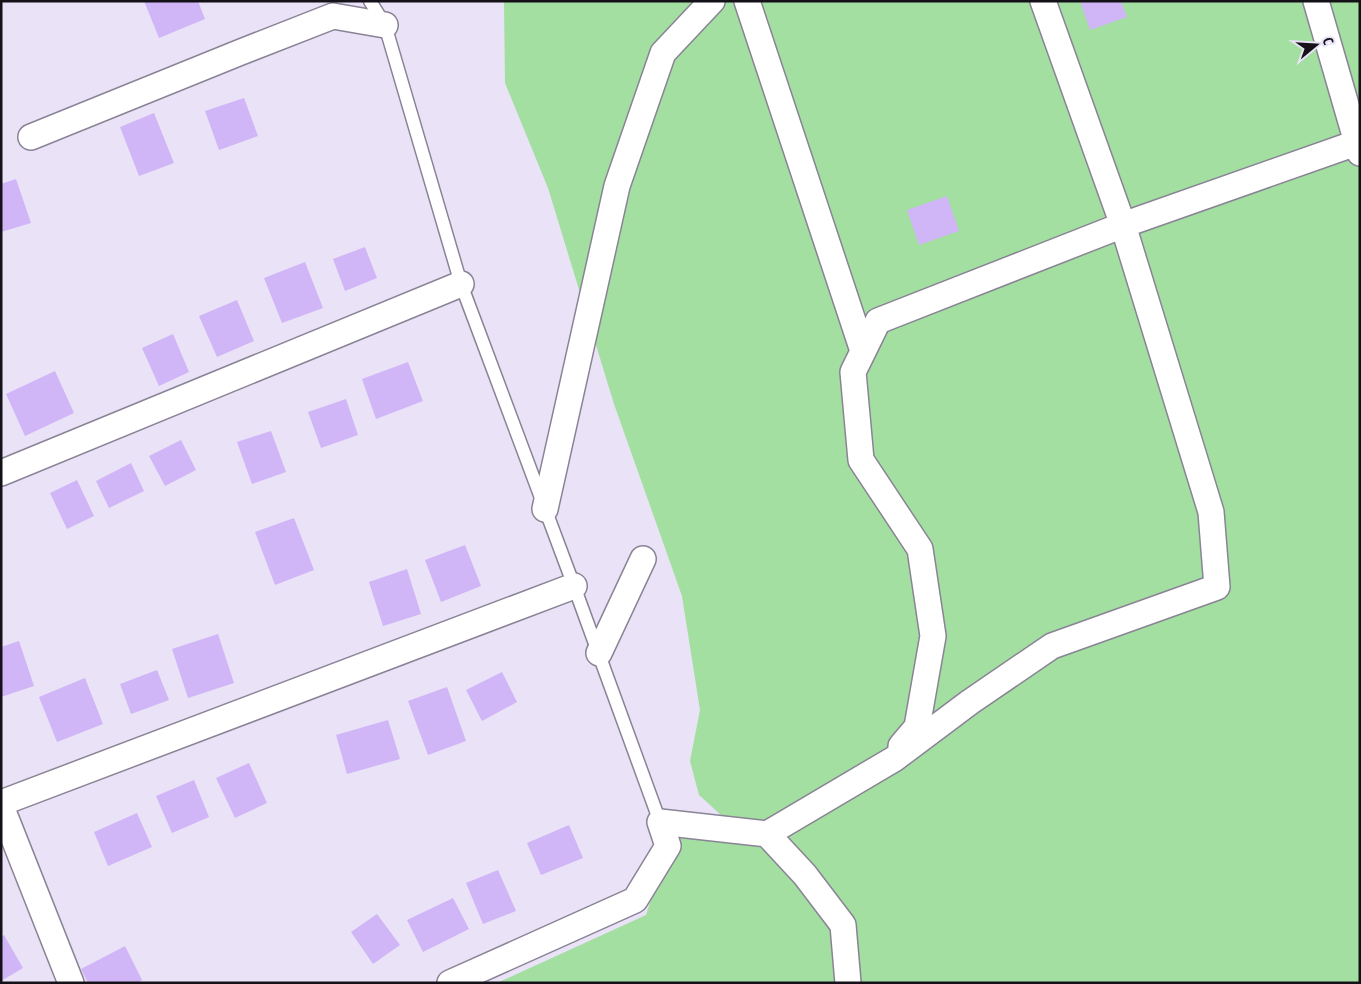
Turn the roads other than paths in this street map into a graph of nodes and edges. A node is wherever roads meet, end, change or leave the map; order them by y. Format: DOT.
graph roads {
  1 [pos="370,1"];
  2 [pos="712,1"];
  3 [pos="747,1"];
  4 [pos="1044,1"];
  5 [pos="1316,1"];
  6 [pos="385,25"];
  7 [pos="31,138"];
  8 [pos="1358,148"];
  9 [pos="1123,225"];
  10 [pos="461,284"];
  11 [pos="863,351"];
  12 [pos="1,473"];
  13 [pos="545,509"];
  14 [pos="643,559"];
  15 [pos="574,586"];
  16 [pos="599,653"];
  17 [pos="884,764"];
  18 [pos="1,804"];
  19 [pos="660,822"];
  20 [pos="767,834"];
  21 [pos="71,983"];
  22 [pos="450,983"];
  23 [pos="848,983"];
  1 -- 6 [label="lane"];
  2 -- 13 [label="street"];
  3 -- 11 [label="street"];
  4 -- 9 [label="street"];
  5 -- 8 [label="street"];
  6 -- 7 [label="street"];
  6 -- 10 [label="lane"];
  8 -- 9 [label="street"];
  9 -- 11 [label="street"];
  9 -- 17 [label="street"];
  10 -- 12 [label="street"];
  10 -- 13 [label="lane"];
  11 -- 17 [label="street"];
  13 -- 15 [label="lane"];
  14 -- 16 [label="street"];
  15 -- 16 [label="lane"];
  15 -- 18 [label="street"];
  16 -- 19 [label="lane"];
  17 -- 20 [label="street"];
  18 -- 21 [label="street"];
  19 -- 20 [label="street"];
  19 -- 22 [label="street"];
  20 -- 23 [label="street"];
}
